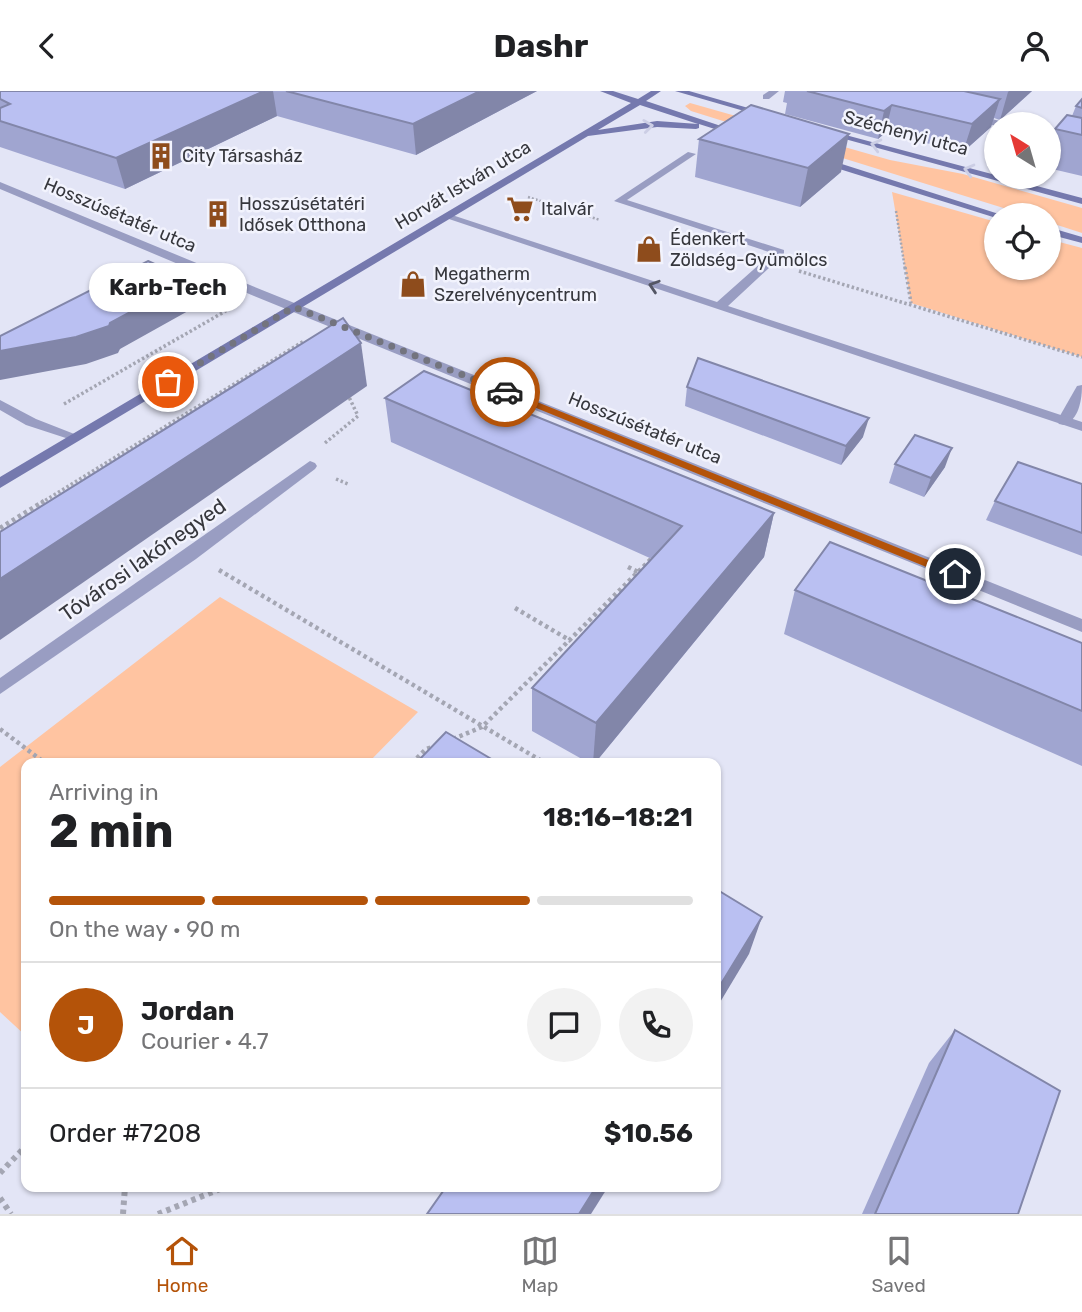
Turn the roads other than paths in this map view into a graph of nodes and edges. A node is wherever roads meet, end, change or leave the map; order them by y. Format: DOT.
graph roads {
  1 [pos="604,91"];
  2 [pos="657,91"];
  3 [pos="679,91"];
  4 [pos="716,91"];
  5 [pos="775,91"];
  6 [pos="766,97"];
  7 [pos="639,101"];
  8 [pos="725,103"];
  9 [pos="962,115"];
  10 [pos="776,117"];
  11 [pos="984,120"];
  12 [pos="814,128"];
  13 [pos="724,129"];
  14 [pos="581,135"];
  15 [pos="749,137"];
  16 [pos="691,153"];
  17 [pos="810,157"];
  18 [pos="0,185"];
  19 [pos="1082,201"];
  20 [pos="984,211"];
  21 [pos="448,217"];
  22 [pos="1061,234"];
  23 [pos="1082,240"];
  24 [pos="294,307"];
  25 [pos="719,307"];
  26 [pos="1082,389"];
  27 [pos="0,404"];
  28 [pos="1064,421"];
  29 [pos="1082,427"];
  30 [pos="75,437"];
  31 [pos="310,466"];
  32 [pos="0,483"];
  33 [pos="1082,626"];
  34 [pos="0,687"];
  1 -- 7 [label="main road"];
  2 -- 7 [label="main road, Horvát István utca"];
  3 -- 8 [label="main road"];
  4 -- 8 [label="main road"];
  5 -- 6 [label="street"];
  7 -- 13 [label="main road"];
  7 -- 14 [label="main road, Horvát István utca"];
  8 -- 10 [label="main road"];
  9 -- 11 [label="street"];
  19 -- 12 [label="main road, Széchenyi utca, one-way"];
  14 -- 13 [label="main road, one-way"];
  13 -- 15 [label="main road"];
  14 -- 21 [label="main road, Horvát István utca"];
  16 -- 25 [label="street"];
  17 -- 20 [label="main road"];
  18 -- 24 [label="street, Hosszúsétatér utca"];
  21 -- 24 [label="main road, Horvát István utca"];
  25 -- 21 [label="street, one-way"];
  22 -- 23 [label="main road"];
  24 -- 30 [label="main road, Horvát István utca"];
  24 -- 33 [label="street, Hosszúsétatér utca"];
  25 -- 28 [label="street"];
  26 -- 28 [label="street"];
  27 -- 30 [label="street"];
  28 -- 29 [label="street"];
  30 -- 32 [label="main road, Horvát István utca"];
  31 -- 34 [label="street, Tóvárosi lakónegyed"];
}
